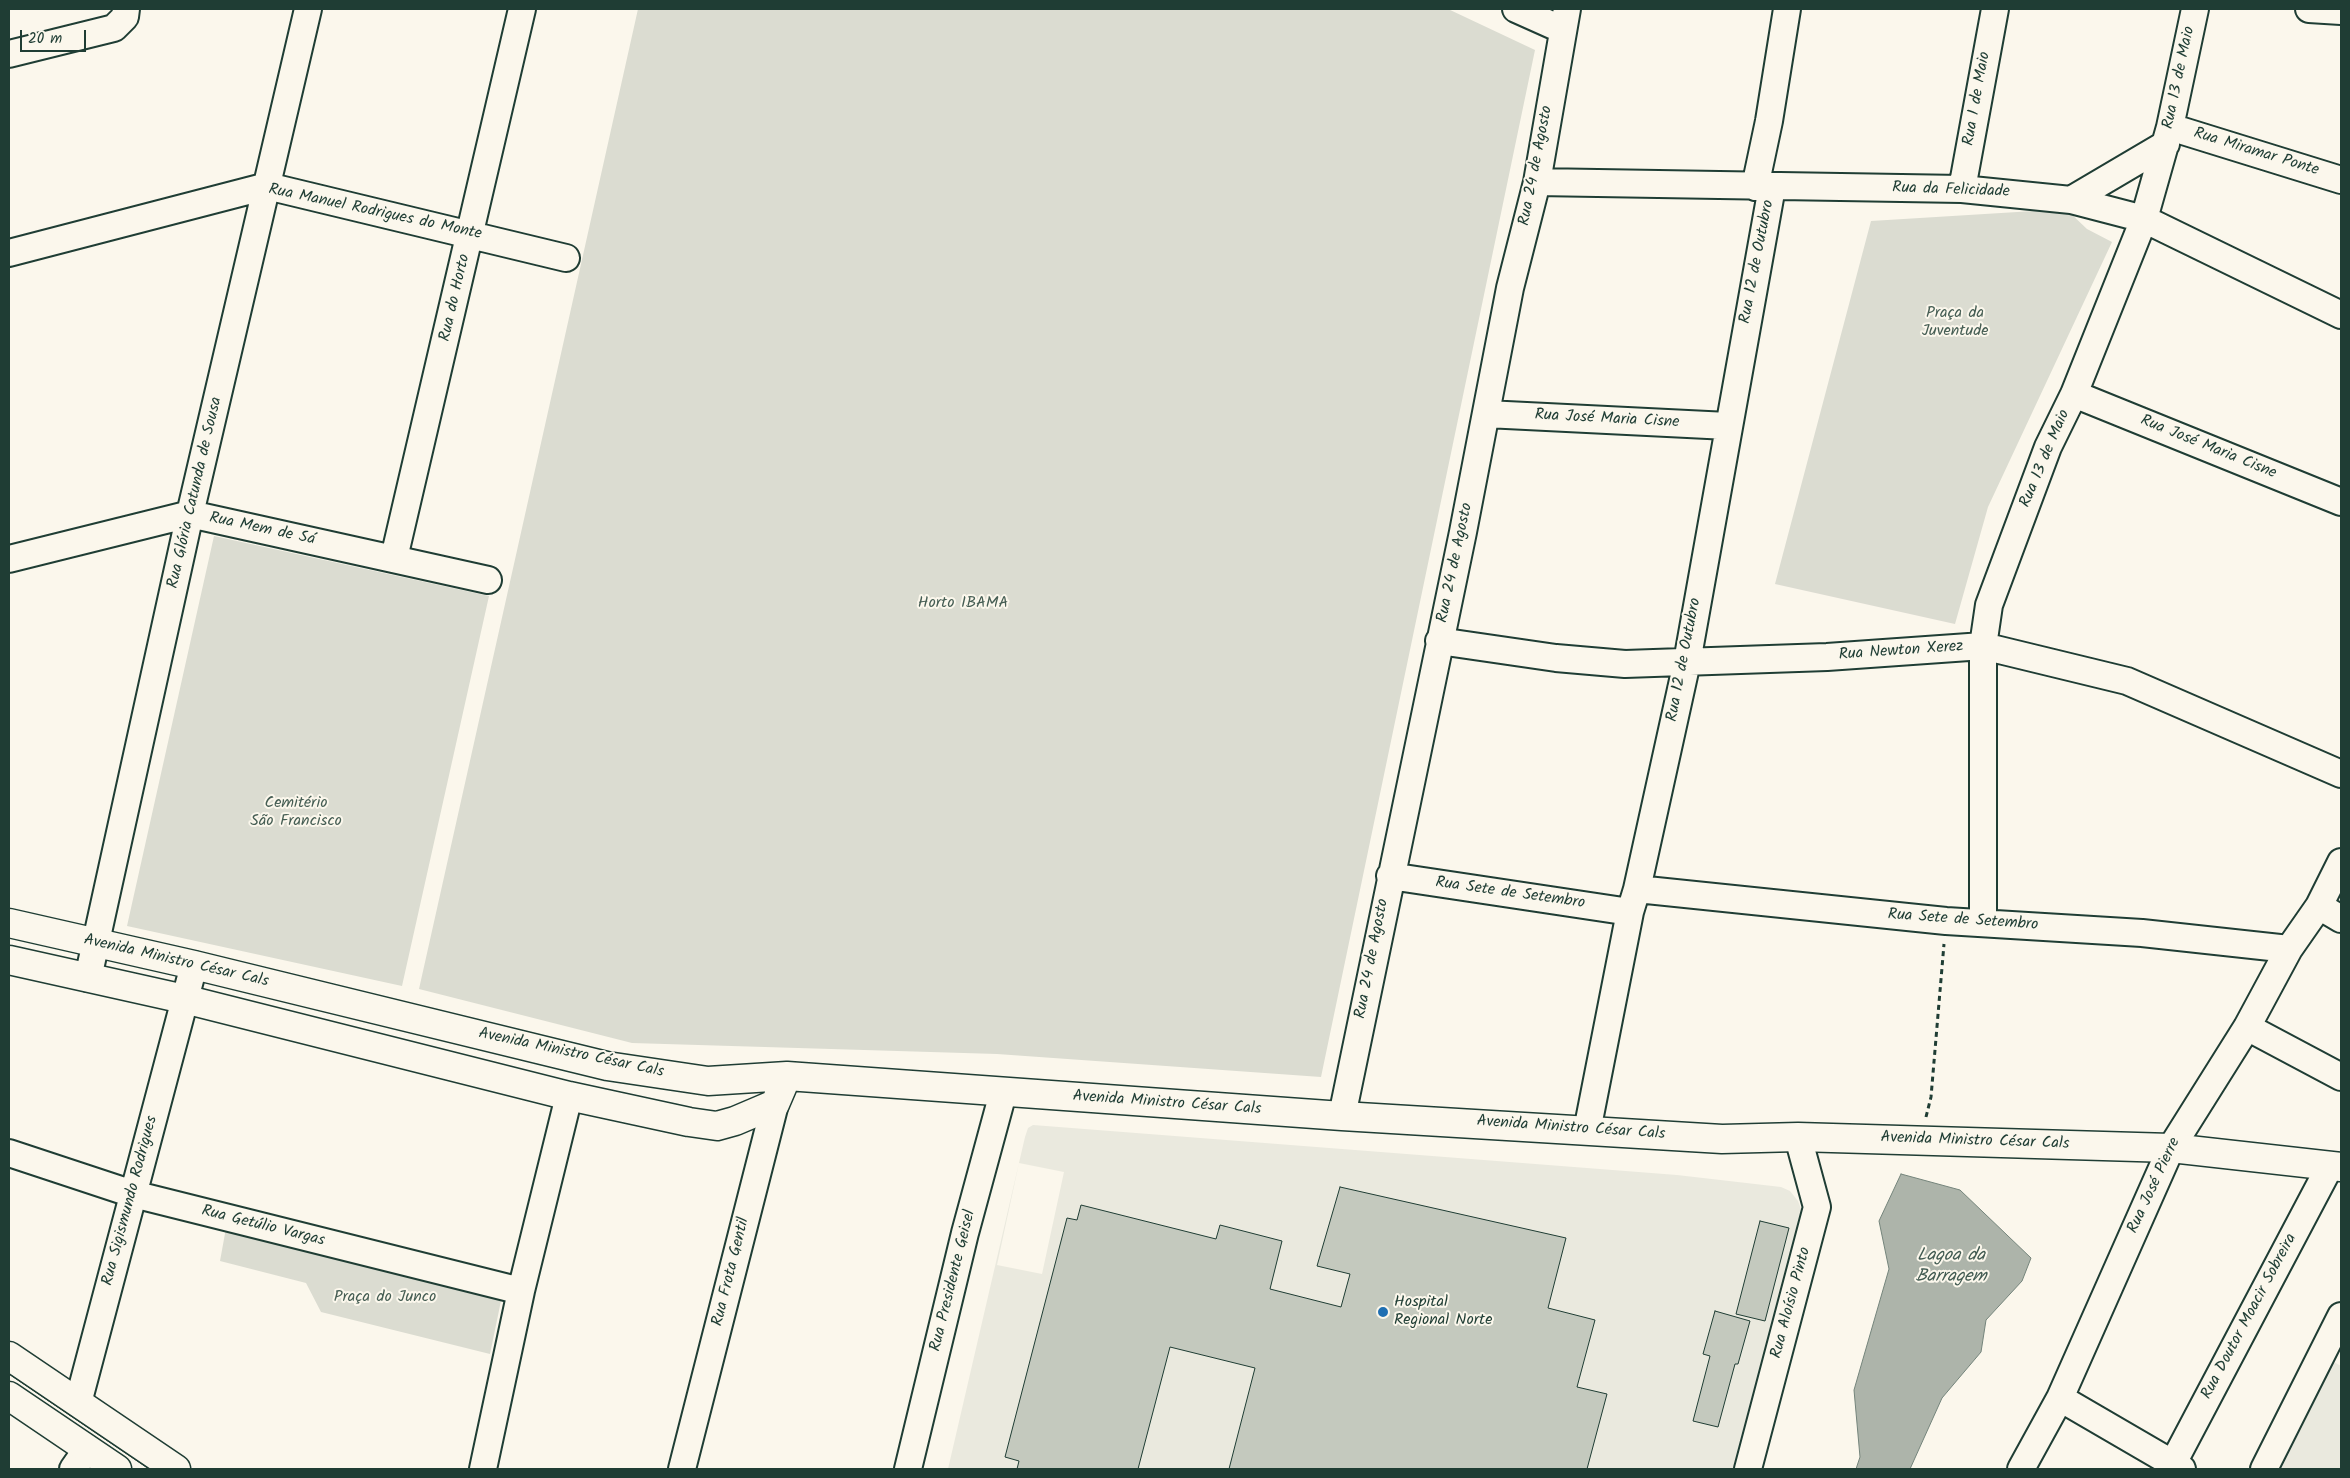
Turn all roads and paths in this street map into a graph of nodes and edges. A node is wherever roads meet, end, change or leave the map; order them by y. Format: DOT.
graph roads {
  1 [pos="126,9"];
  2 [pos="308,9"];
  3 [pos="522,9"];
  4 [pos="1516,9"];
  5 [pos="1787,9"];
  6 [pos="1995,9"];
  7 [pos="2195,9"];
  8 [pos="2309,9"];
  9 [pos="2341,11"];
  10 [pos="1565,19"];
  11 [pos="9,54"];
  12 [pos="2168,135"];
  13 [pos="2341,180"];
  14 [pos="1537,182"];
  15 [pos="267,186"];
  16 [pos="1763,187"];
  17 [pos="1962,189"];
  18 [pos="2071,200"];
  19 [pos="2144,219"];
  20 [pos="471,234"];
  21 [pos="9,253"];
  22 [pos="566,258"];
  23 [pos="2340,309"];
  24 [pos="2074,394"];
  25 [pos="1486,414"];
  26 [pos="1728,426"];
  27 [pos="2341,502"];
  28 [pos="190,514"];
  29 [pos="394,558"];
  30 [pos="9,559"];
  31 [pos="488,580"];
  32 [pos="1439,641"];
  33 [pos="1984,646"];
  34 [pos="1686,662"];
  35 [pos="2341,774"];
  36 [pos="2341,862"];
  37 [pos="1390,876"];
  38 [pos="1634,900"];
  39 [pos="2319,906"];
  40 [pos="2341,919"];
  41 [pos="1946,921"];
  42 [pos="9,923"];
  43 [pos="1983,923"];
  44 [pos="97,943"];
  45 [pos="2289,949"];
  46 [pos="9,960"];
  47 [pos="194,965"];
  48 [pos="88,978"];
  49 [pos="184,999"];
  50 [pos="2247,1027"];
  51 [pos="787,1076"];
  52 [pos="2341,1077"];
  53 [pos="1003,1092"];
  54 [pos="570,1096"];
  55 [pos="1931,1097"];
  56 [pos="775,1104"];
  57 [pos="1342,1116"];
  58 [pos="1587,1131"];
  59 [pos="1798,1137"];
  60 [pos="2170,1148"];
  61 [pos="9,1153"];
  62 [pos="2336,1166"];
  63 [pos="133,1194"];
  64 [pos="521,1290"];
  65 [pos="2341,1316"];
  66 [pos="9,1356"];
  67 [pos="9,1396"];
  68 [pos="2060,1398"];
  69 [pos="78,1403"];
  70 [pos="80,1459"];
  71 [pos="2175,1468"];
  72 [pos="117,1469"];
  73 [pos="176,1469"];
  74 [pos="483,1469"];
  75 [pos="682,1469"];
  76 [pos="908,1469"];
  77 [pos="1748,1469"];
  78 [pos="2020,1469"];
  79 [pos="2264,1469"];
  1 -- 11 [label="street"];
  2 -- 15 [label="street, Rua Glória Catunda de Sousa"];
  3 -- 20 [label="street, Rua do Horto"];
  4 -- 10 [label="street"];
  5 -- 16 [label="street, Rua 12 de Outubro"];
  6 -- 17 [label="street, Rua 1 de Maio"];
  7 -- 12 [label="street, Rua 13 de Maio"];
  8 -- 9 [label="street"];
  10 -- 14 [label="street, Rua 24 de Agosto"];
  12 -- 13 [label="street, Rua Miramar Ponte"];
  12 -- 18 [label="street"];
  12 -- 19 [label="street, Rua 13 de Maio"];
  14 -- 16 [label="street, Rua da Felicidade"];
  14 -- 25 [label="street, Rua 24 de Agosto"];
  15 -- 20 [label="street, Rua Manuel Rodrigues do Monte"];
  15 -- 21 [label="street, Rua Manuel Rodrigues do Monte"];
  15 -- 28 [label="street, Rua Glória Catunda de Sousa"];
  16 -- 17 [label="street, Rua da Felicidade"];
  16 -- 26 [label="street, Rua 12 de Outubro"];
  17 -- 18 [label="street, Rua da Felicidade"];
  18 -- 19 [label="street, Rua da Felicidade"];
  19 -- 23 [label="street, Rua da Felicidade"];
  19 -- 24 [label="street, Rua 13 de Maio"];
  20 -- 22 [label="street, Rua Manuel Rodrigues do Monte"];
  20 -- 29 [label="street, Rua do Horto"];
  24 -- 27 [label="street, Rua José Maria Cisne"];
  24 -- 33 [label="street, Rua 13 de Maio"];
  25 -- 26 [label="street, Rua José Maria Cisne"];
  25 -- 32 [label="street, Rua 24 de Agosto"];
  26 -- 34 [label="street, Rua 12 de Outubro"];
  28 -- 29 [label="street, Rua Mem de Sá"];
  28 -- 30 [label="street, Rua Mem de Sá"];
  28 -- 44 [label="street, Rua Glória Catunda de Sousa"];
  29 -- 31 [label="street, Rua Mem de Sá"];
  32 -- 34 [label="street, Rua Newton Xerez"];
  32 -- 37 [label="street, Rua 24 de Agosto"];
  33 -- 34 [label="street, Rua Newton Xerez"];
  33 -- 35 [label="street, Rua Newton Xerez"];
  33 -- 43 [label="street, Rua 13 de Maio"];
  34 -- 38 [label="street, Rua 12 de Outubro"];
  36 -- 39 [label="street, Rua José Pierre"];
  37 -- 38 [label="street, Rua Sete de Setembro"];
  37 -- 57 [label="street, Rua 24 de Agosto"];
  38 -- 41 [label="street, Rua Sete de Setembro"];
  38 -- 58 [label="street, Rua 12 de Outubro"];
  39 -- 40 [label="street"];
  39 -- 45 [label="street, Rua José Pierre"];
  41 -- 43 [label="street, Rua Sete de Setembro"];
  41 -- 55 [label="path"];
  42 -- 44 [label="main road, Avenida Ministro César Cals"];
  43 -- 45 [label="street, Rua Sete de Setembro"];
  44 -- 47 [label="main road, Avenida Ministro César Cals"];
  44 -- 48 [label="street, Rua Glória Catunda de Sousa"];
  45 -- 50 [label="street, Rua José Pierre"];
  46 -- 48 [label="main road"];
  47 -- 49 [label="street, Rua Sigismundo Rodrigues"];
  47 -- 51 [label="main road, Avenida Ministro César Cals"];
  48 -- 49 [label="main road"];
  49 -- 54 [label="main road"];
  49 -- 63 [label="street, Rua Sigismundo Rodrigues"];
  50 -- 52 [label="street"];
  50 -- 60 [label="street, Rua José Pierre"];
  51 -- 53 [label="main road, Avenida Ministro César Cals"];
  51 -- 56 [label="main road, Rua Frota Gentil"];
  53 -- 57 [label="main road, Avenida Ministro César Cals"];
  53 -- 76 [label="street, Rua Presidente Geisel"];
  54 -- 56 [label="main road"];
  54 -- 64 [label="street"];
  56 -- 75 [label="street, Rua Frota Gentil"];
  57 -- 58 [label="main road, Avenida Ministro César Cals"];
  58 -- 59 [label="main road, Avenida Ministro César Cals"];
  59 -- 60 [label="main road, Avenida Ministro César Cals"];
  59 -- 77 [label="street, Rua Aloísio Pinto"];
  60 -- 62 [label="main road, Avenida Ministro César Cals"];
  60 -- 68 [label="street, Rua José Pierre"];
  61 -- 63 [label="street, Rua Getúlio Vargas"];
  62 -- 71 [label="street, Rua Doutor Moacir Sobreira"];
  63 -- 64 [label="street, Rua Getúlio Vargas"];
  63 -- 69 [label="street, Rua Sigismundo Rodrigues"];
  64 -- 74 [label="street"];
  65 -- 79 [label="street"];
  66 -- 69 [label="main road"];
  67 -- 70 [label="main road"];
  68 -- 71 [label="street"];
  68 -- 78 [label="street, Rua José Pierre"];
  69 -- 73 [label="main road"];
  70 -- 72 [label="main road"];
}
